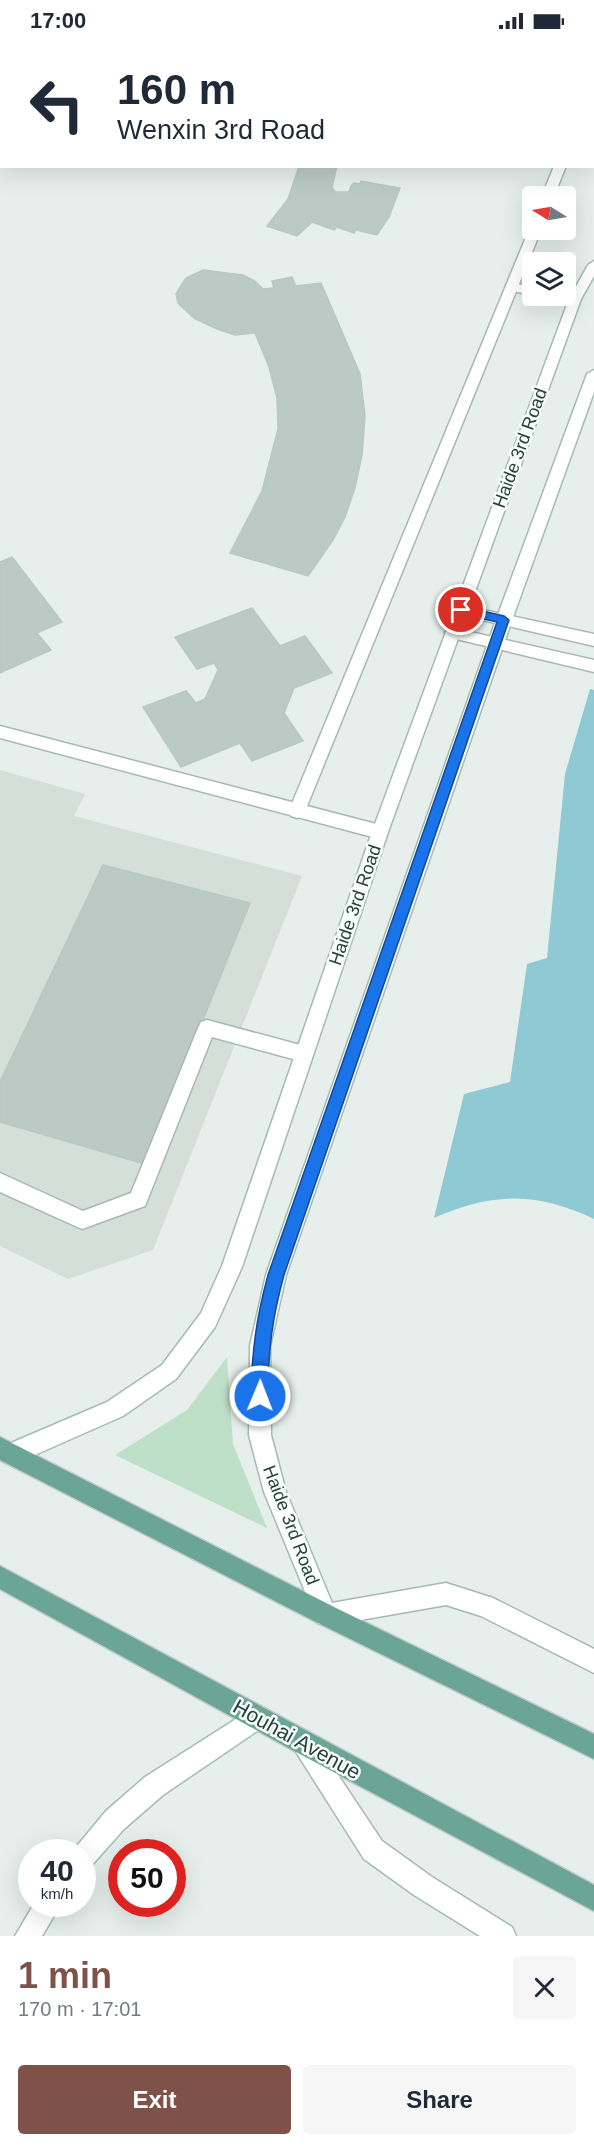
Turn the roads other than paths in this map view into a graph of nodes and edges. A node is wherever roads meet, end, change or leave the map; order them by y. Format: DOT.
graph roads {
  1 [pos="559,168"];
  2 [pos="552,186"];
  3 [pos="531,240"];
  4 [pos="594,266"];
  5 [pos="512,287"];
  6 [pos="522,289"];
  7 [pos="576,296"];
  8 [pos="571,306"];
  9 [pos="594,374"];
  10 [pos="461,610"];
  11 [pos="504,620"];
  12 [pos="453,633"];
  13 [pos="594,640"];
  14 [pos="495,643"];
  15 [pos="594,666"];
  16 [pos="0,732"];
  17 [pos="297,811"];
  18 [pos="380,832"];
  19 [pos="304,1054"];
  20 [pos="0,1182"];
  21 [pos="4,1449"];
  22 [pos="0,1577"];
  23 [pos="326,1616"];
  24 [pos="594,1661"];
  25 [pos="258,1717"];
  26 [pos="304,1744"];
  27 [pos="594,1747"];
  28 [pos="96,1841"];
  29 [pos="594,1899"];
  30 [pos="40,1917"];
  31 [pos="28,1936"];
  32 [pos="503,1936"];
  1 -- 2 [label="main road"];
  3 -- 5 [label="main road"];
  4 -- 7 [label="main road, Haide 3rd Road"];
  5 -- 6 [label="main road"];
  5 -- 17 [label="main road"];
  8 -- 10 [label="main road, Haide 3rd Road"];
  9 -- 11 [label="main road, Haide 3rd Road"];
  10 -- 11 [label="main road"];
  10 -- 12 [label="main road, Haide 3rd Road"];
  11 -- 13 [label="main road"];
  11 -- 14 [label="main road, Haide 3rd Road"];
  12 -- 14 [label="main road"];
  12 -- 18 [label="main road, Haide 3rd Road"];
  14 -- 15 [label="main road"];
  14 -- 23 [label="main road, Haide 3rd Road"];
  16 -- 17 [label="main road"];
  17 -- 18 [label="main road"];
  18 -- 19 [label="main road, Haide 3rd Road"];
  19 -- 20 [label="main road"];
  19 -- 21 [label="main road, Haide 3rd Road"];
  21 -- 23 [label="main road"];
  22 -- 25 [label="main road, Houhai Avenue"];
  23 -- 24 [label="main road"];
  23 -- 27 [label="main road"];
  25 -- 26 [label="main road, Houhai Avenue"];
  25 -- 28 [label="main road"];
  26 -- 29 [label="main road, Houhai Avenue"];
  26 -- 32 [label="main road"];
  30 -- 31 [label="main road"];
}
